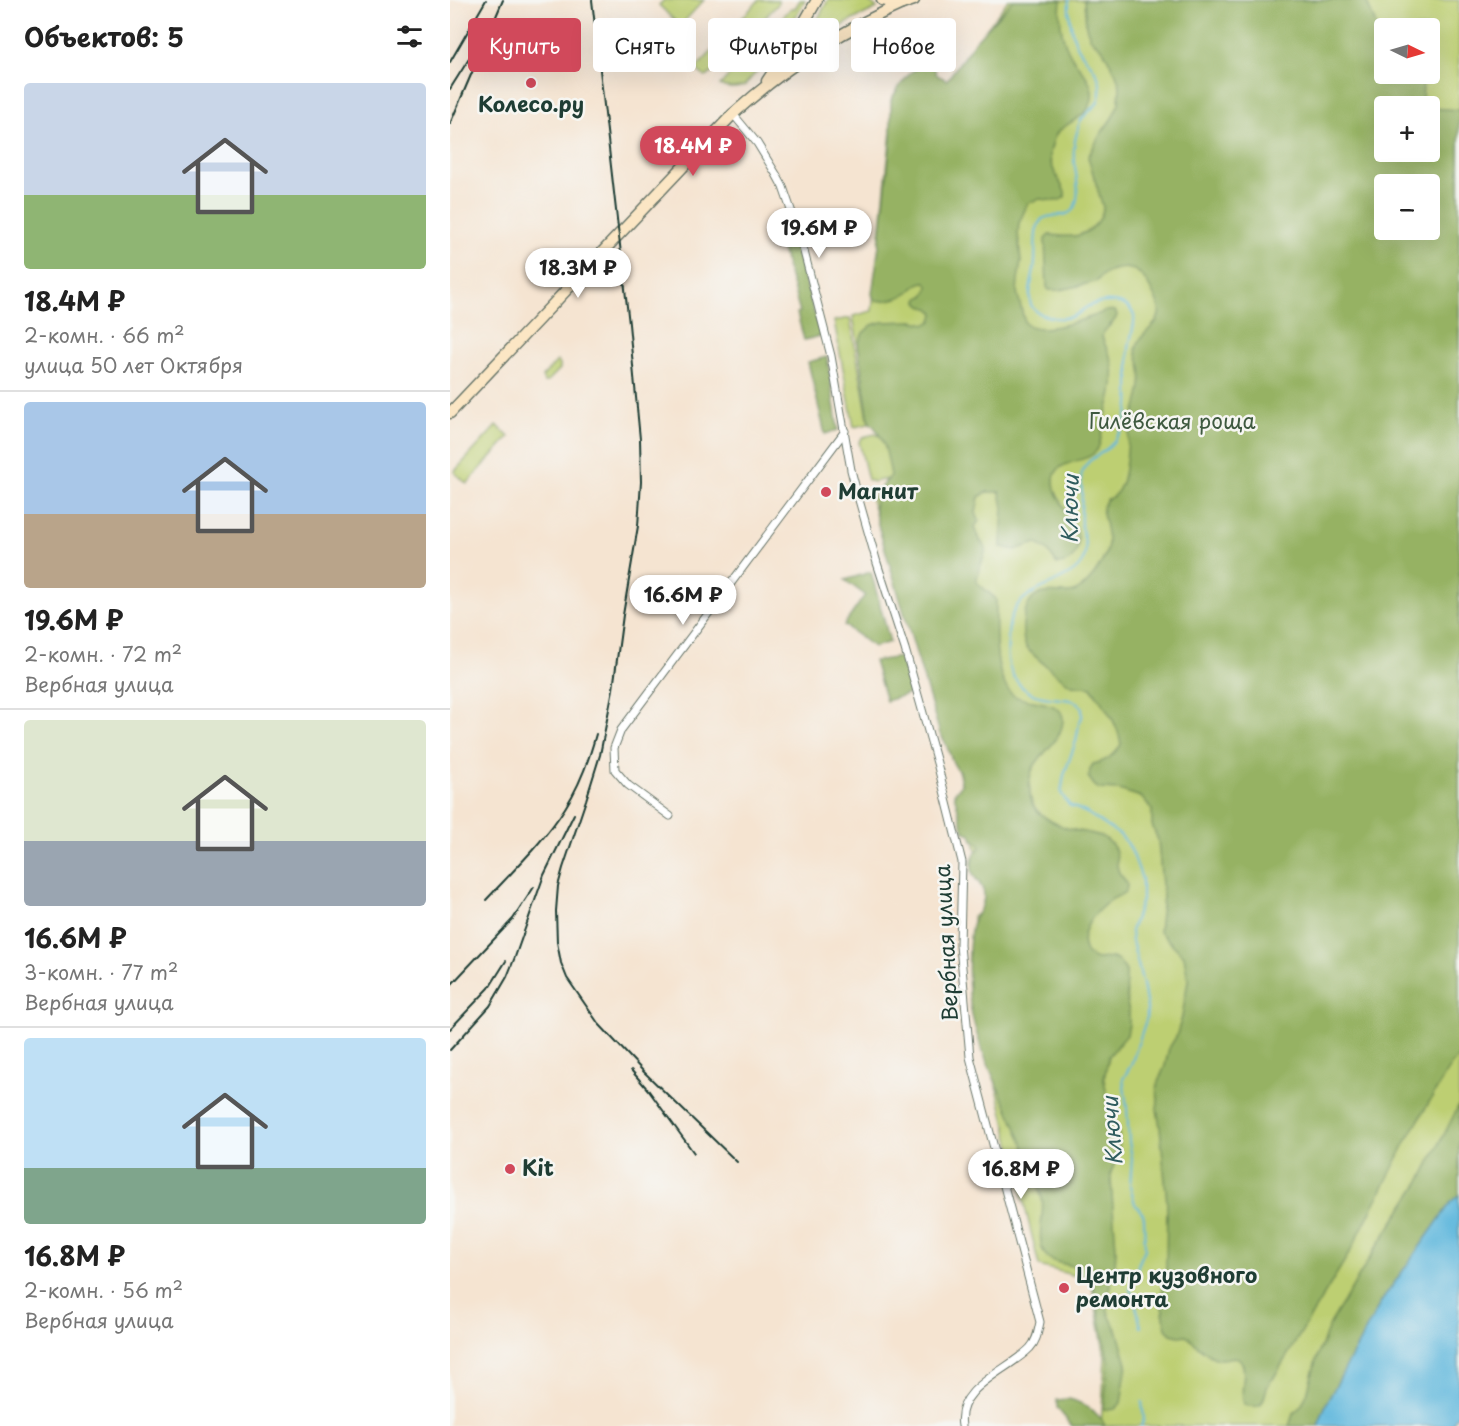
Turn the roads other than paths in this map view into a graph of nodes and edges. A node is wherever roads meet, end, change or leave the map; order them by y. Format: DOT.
graph roads {
  1 [pos="817,0"];
  2 [pos="882,0"];
  3 [pos="914,0"];
  4 [pos="902,4"];
  5 [pos="762,88"];
  6 [pos="733,114"];
  7 [pos="450,413"];
  8 [pos="845,431"];
  9 [pos="670,816"];
  10 [pos="962,1426"];
  1 -- 5 [label="main road"];
  2 -- 4 [label="main road"];
  3 -- 4 [label="main road"];
  4 -- 5 [label="main road"];
  5 -- 6 [label="main road"];
  6 -- 7 [label="main road"];
  6 -- 8 [label="street, Вербная улица"];
  8 -- 9 [label="street"];
  8 -- 10 [label="street, Вербная улица"];
}
